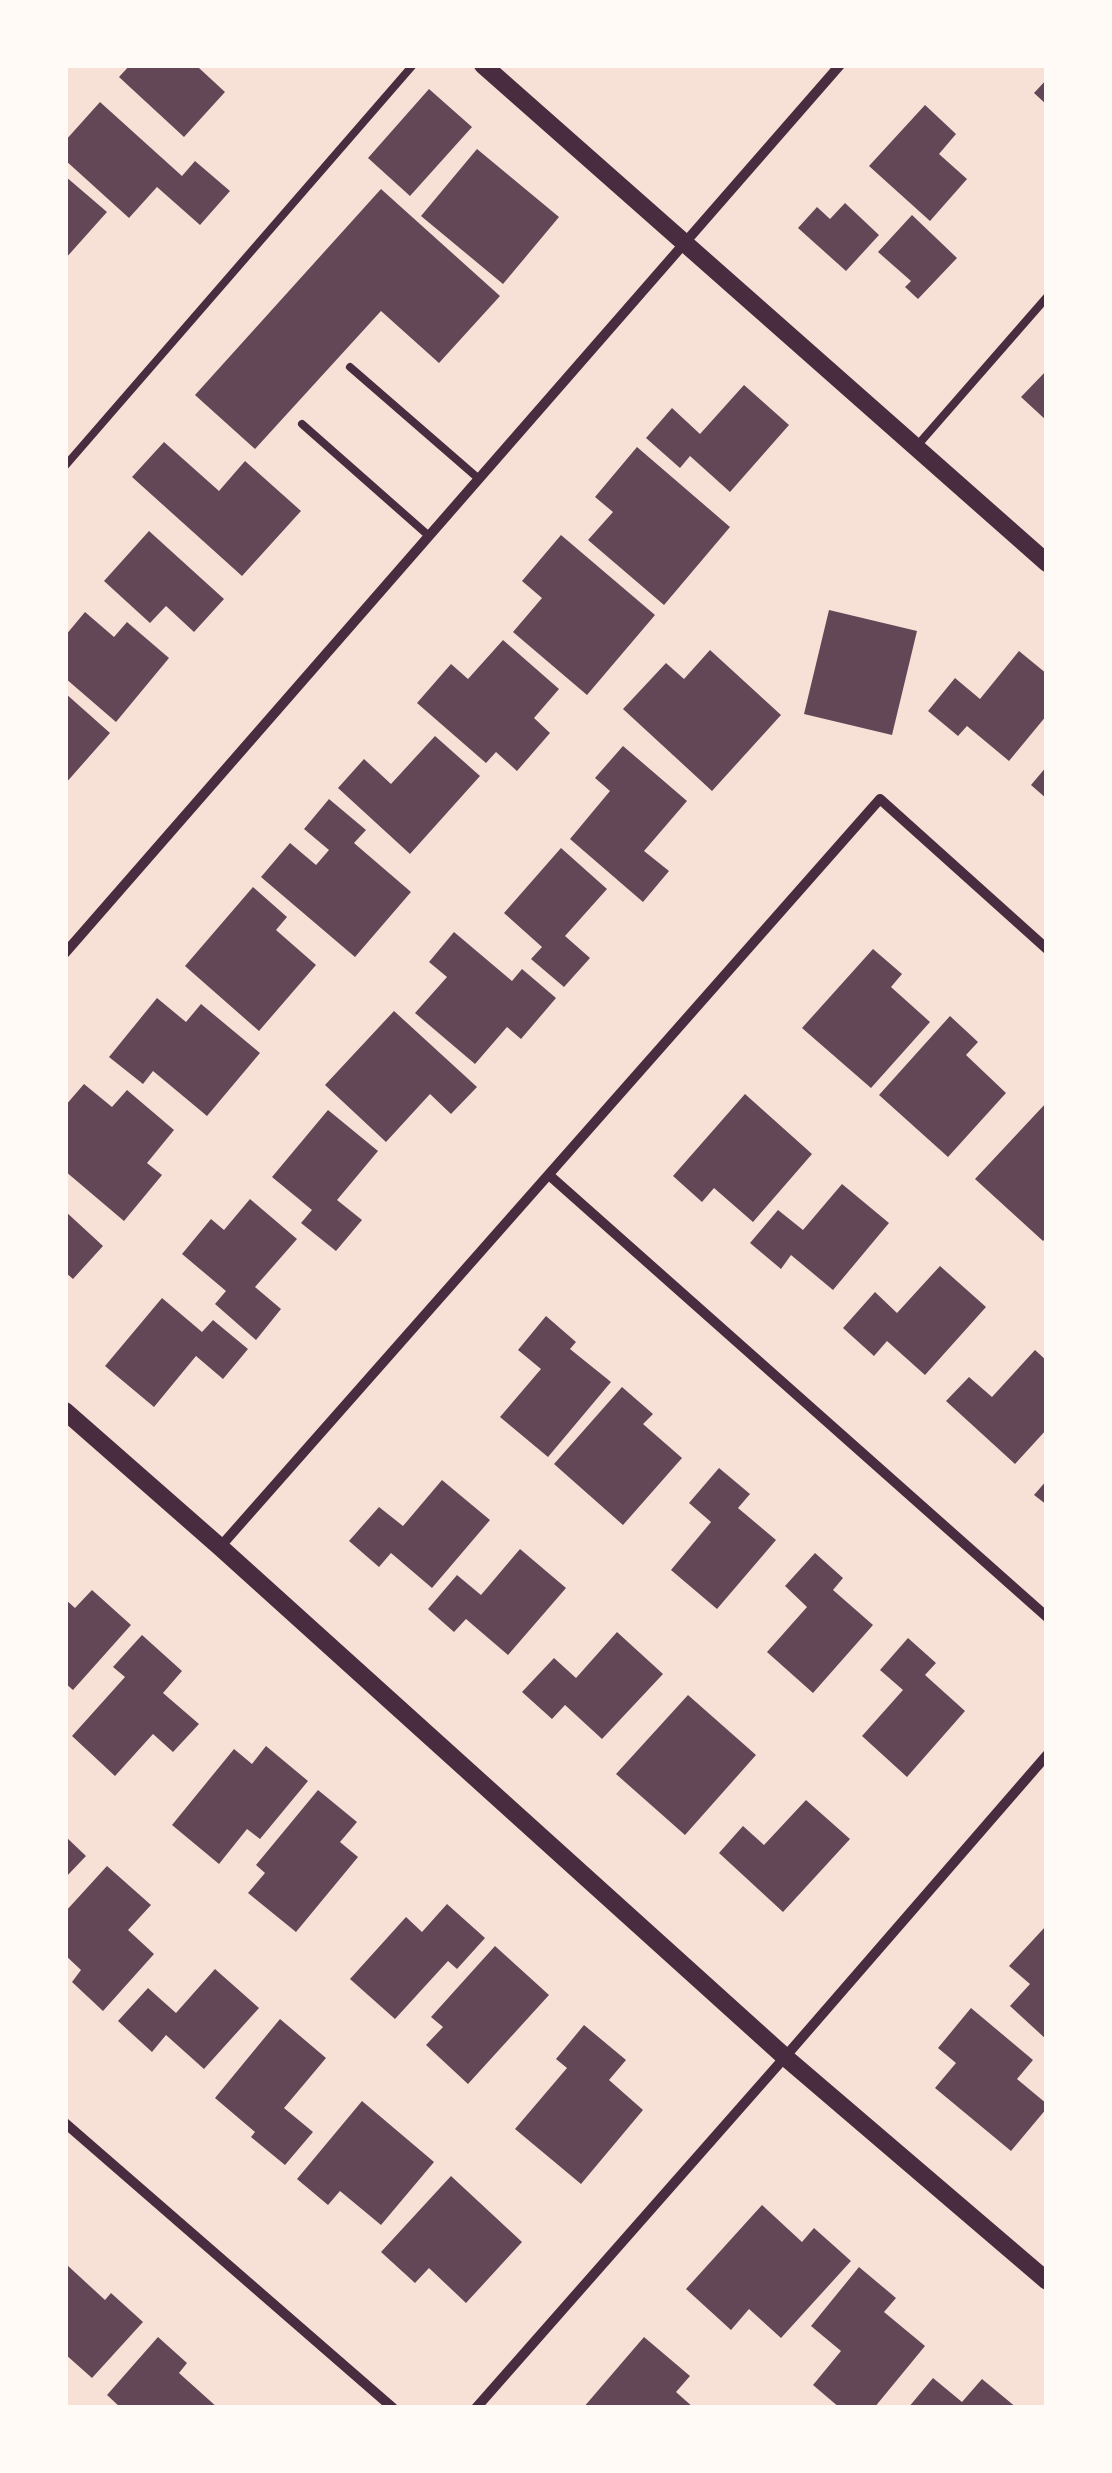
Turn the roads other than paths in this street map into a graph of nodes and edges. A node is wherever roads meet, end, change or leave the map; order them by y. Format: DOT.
graph roads {
  1 [pos="413,65"];
  2 [pos="483,65"];
  3 [pos="840,65"];
  4 [pos="685,243"];
  5 [pos="1047,298"];
  6 [pos="350,368"];
  7 [pos="302,424"];
  8 [pos="916,447"];
  9 [pos="65,466"];
  10 [pos="479,479"];
  11 [pos="429,536"];
  12 [pos="1047,563"];
  13 [pos="1047,949"];
  14 [pos="65,953"];
  15 [pos="549,1175"];
  16 [pos="65,1411"];
  17 [pos="220,1547"];
  18 [pos="1047,1616"];
  19 [pos="1047,1755"];
  20 [pos="785,2057"];
  21 [pos="65,2123"];
  22 [pos="1047,2280"];
  23 [pos="393,2408"];
  24 [pos="476,2408"];
  1 -- 9 [label="lane"];
  2 -- 4 [label="street"];
  3 -- 4 [label="street"];
  4 -- 8 [label="street"];
  4 -- 10 [label="street"];
  5 -- 8 [label="lane"];
  6 -- 10 [label="lane"];
  7 -- 11 [label="lane"];
  8 -- 12 [label="street"];
  10 -- 11 [label="street"];
  11 -- 14 [label="street"];
  13 -- 15 [label="street"];
  15 -- 17 [label="street"];
  15 -- 18 [label="street"];
  16 -- 17 [label="street"];
  17 -- 20 [label="street"];
  19 -- 20 [label="street"];
  20 -- 22 [label="street"];
  20 -- 24 [label="street"];
  21 -- 23 [label="street"];
}
